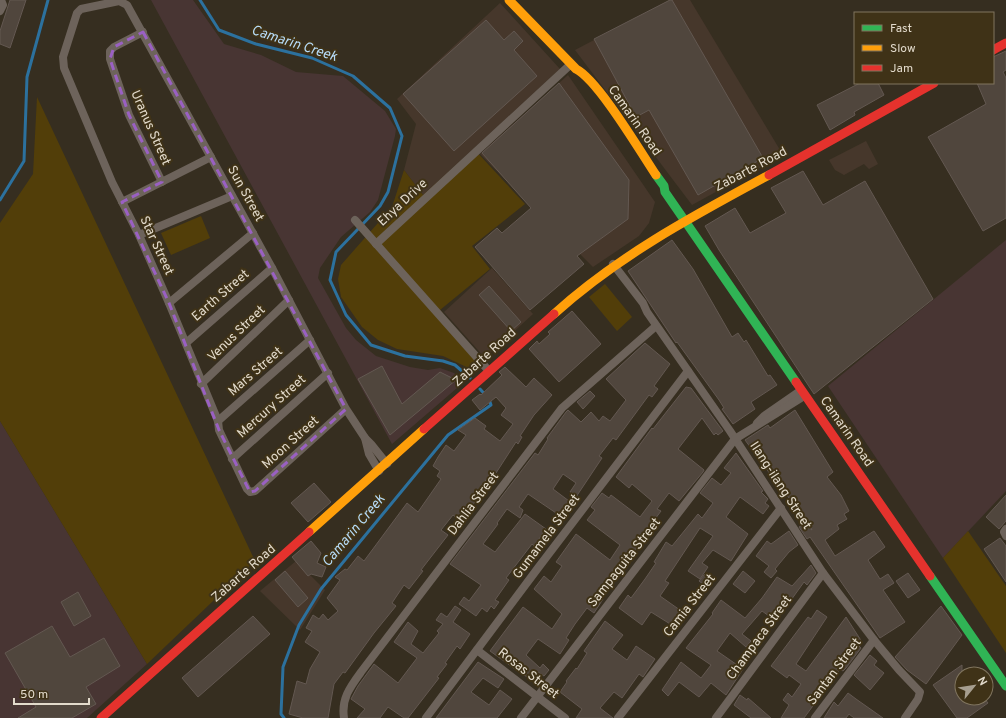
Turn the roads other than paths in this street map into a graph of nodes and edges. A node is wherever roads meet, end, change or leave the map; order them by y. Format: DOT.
graph roads {
  1 [pos="1,0"];
  2 [pos="509,0"];
  3 [pos="81,9"];
  4 [pos="0,11"];
  5 [pos="143,32"];
  6 [pos="1005,45"];
  7 [pos="994,50"];
  8 [pos="573,66"];
  9 [pos="932,84"];
  10 [pos="211,157"];
  11 [pos="162,182"];
  12 [pos="232,196"];
  13 [pos="122,202"];
  14 [pos="355,220"];
  15 [pos="684,220"];
  16 [pos="253,233"];
  17 [pos="139,236"];
  18 [pos="376,244"];
  19 [pos="613,264"];
  20 [pos="272,268"];
  21 [pos="289,300"];
  22 [pos="169,302"];
  23 [pos="656,326"];
  24 [pos="310,340"];
  25 [pos="186,343"];
  26 [pos="489,371"];
  27 [pos="688,371"];
  28 [pos="328,373"];
  29 [pos="202,384"];
  30 [pos="802,393"];
  31 [pos="346,409"];
  32 [pos="218,422"];
  33 [pos="365,438"];
  34 [pos="735,439"];
  35 [pos="232,459"];
  36 [pos="386,464"];
  37 [pos="379,471"];
  38 [pos="250,492"];
  39 [pos="781,508"];
  40 [pos="823,573"];
  41 [pos="874,640"];
  42 [pos="477,650"];
  43 [pos="1006,686"];
  44 [pos="537,696"];
  45 [pos="101,718"];
  46 [pos="344,718"];
  47 [pos="426,718"];
  48 [pos="521,718"];
  49 [pos="565,718"];
  50 [pos="618,718"];
  51 [pos="716,718"];
  52 [pos="815,718"];
  53 [pos="905,718"];
  1 -- 4 [label="street"];
  2 -- 8 [label="main road, Camarin Road"];
  3 -- 5 [label="street, Sun Street"];
  3 -- 13 [label="street, Star Street"];
  5 -- 10 [label="street, Sun Street"];
  5 -- 11 [label="street, Uranus Street"];
  6 -- 7 [label="main road"];
  8 -- 15 [label="main road, Camarin Road"];
  8 -- 18 [label="street, Ehya Drive"];
  9 -- 15 [label="main road, Zabarte Road"];
  10 -- 11 [label="street, Uranus Street"];
  10 -- 12 [label="street, Sun Street"];
  11 -- 13 [label="street, Uranus Street"];
  12 -- 16 [label="street, Sun Street"];
  12 -- 17 [label="street"];
  13 -- 17 [label="street, Star Street"];
  14 -- 18 [label="street"];
  15 -- 19 [label="main road, Zabarte Road"];
  15 -- 30 [label="main road, Camarin Road"];
  16 -- 20 [label="street, Sun Street"];
  16 -- 22 [label="street"];
  17 -- 22 [label="street, Star Street"];
  18 -- 26 [label="street, Ehya Drive"];
  19 -- 23 [label="street, Ilang-ilang Street"];
  19 -- 26 [label="main road, Zabarte Road"];
  20 -- 21 [label="street, Sun Street"];
  20 -- 25 [label="street, Earth Street"];
  21 -- 24 [label="street, Sun Street"];
  21 -- 29 [label="street, Venus Street"];
  22 -- 25 [label="street, Star Street"];
  23 -- 27 [label="street, Ilang-ilang Street"];
  23 -- 46 [label="street, Dahlia Street"];
  24 -- 28 [label="street, Sun Street"];
  24 -- 32 [label="street, Mars Street"];
  25 -- 29 [label="street, Star Street"];
  26 -- 36 [label="main road, Zabarte Road"];
  27 -- 34 [label="street, Ilang-ilang Street"];
  27 -- 42 [label="street, Gumamela Street"];
  28 -- 31 [label="street, Sun Street"];
  28 -- 35 [label="street, Mercury Street"];
  29 -- 32 [label="street, Star Street"];
  30 -- 34 [label="street, Sampaguita Street"];
  30 -- 43 [label="main road, Camarin Road"];
  31 -- 33 [label="street, Sun Street"];
  31 -- 38 [label="street, Moon Street"];
  32 -- 35 [label="street, Star Street"];
  33 -- 36 [label="street, Sun Street"];
  33 -- 37 [label="street, Sun Street"];
  34 -- 39 [label="street, Ilang-ilang Street"];
  34 -- 44 [label="street, Sampaguita Street"];
  35 -- 38 [label="street, Star Street"];
  36 -- 37 [label="main road, Zabarte Road"];
  37 -- 45 [label="main road, Zabarte Road"];
  39 -- 40 [label="street, Ilang-ilang Street"];
  39 -- 50 [label="street, Camia Street"];
  40 -- 41 [label="street, Ilang-ilang Street"];
  40 -- 51 [label="street, Champaca Street"];
  41 -- 52 [label="street, Santan Street"];
  41 -- 53 [label="street, Ilang-ilang Street"];
  42 -- 44 [label="street, Rosas Street"];
  42 -- 47 [label="street, Gumamela Street"];
  44 -- 48 [label="street, Sampaguita Street"];
  44 -- 49 [label="street, Rosas Street"];
}
